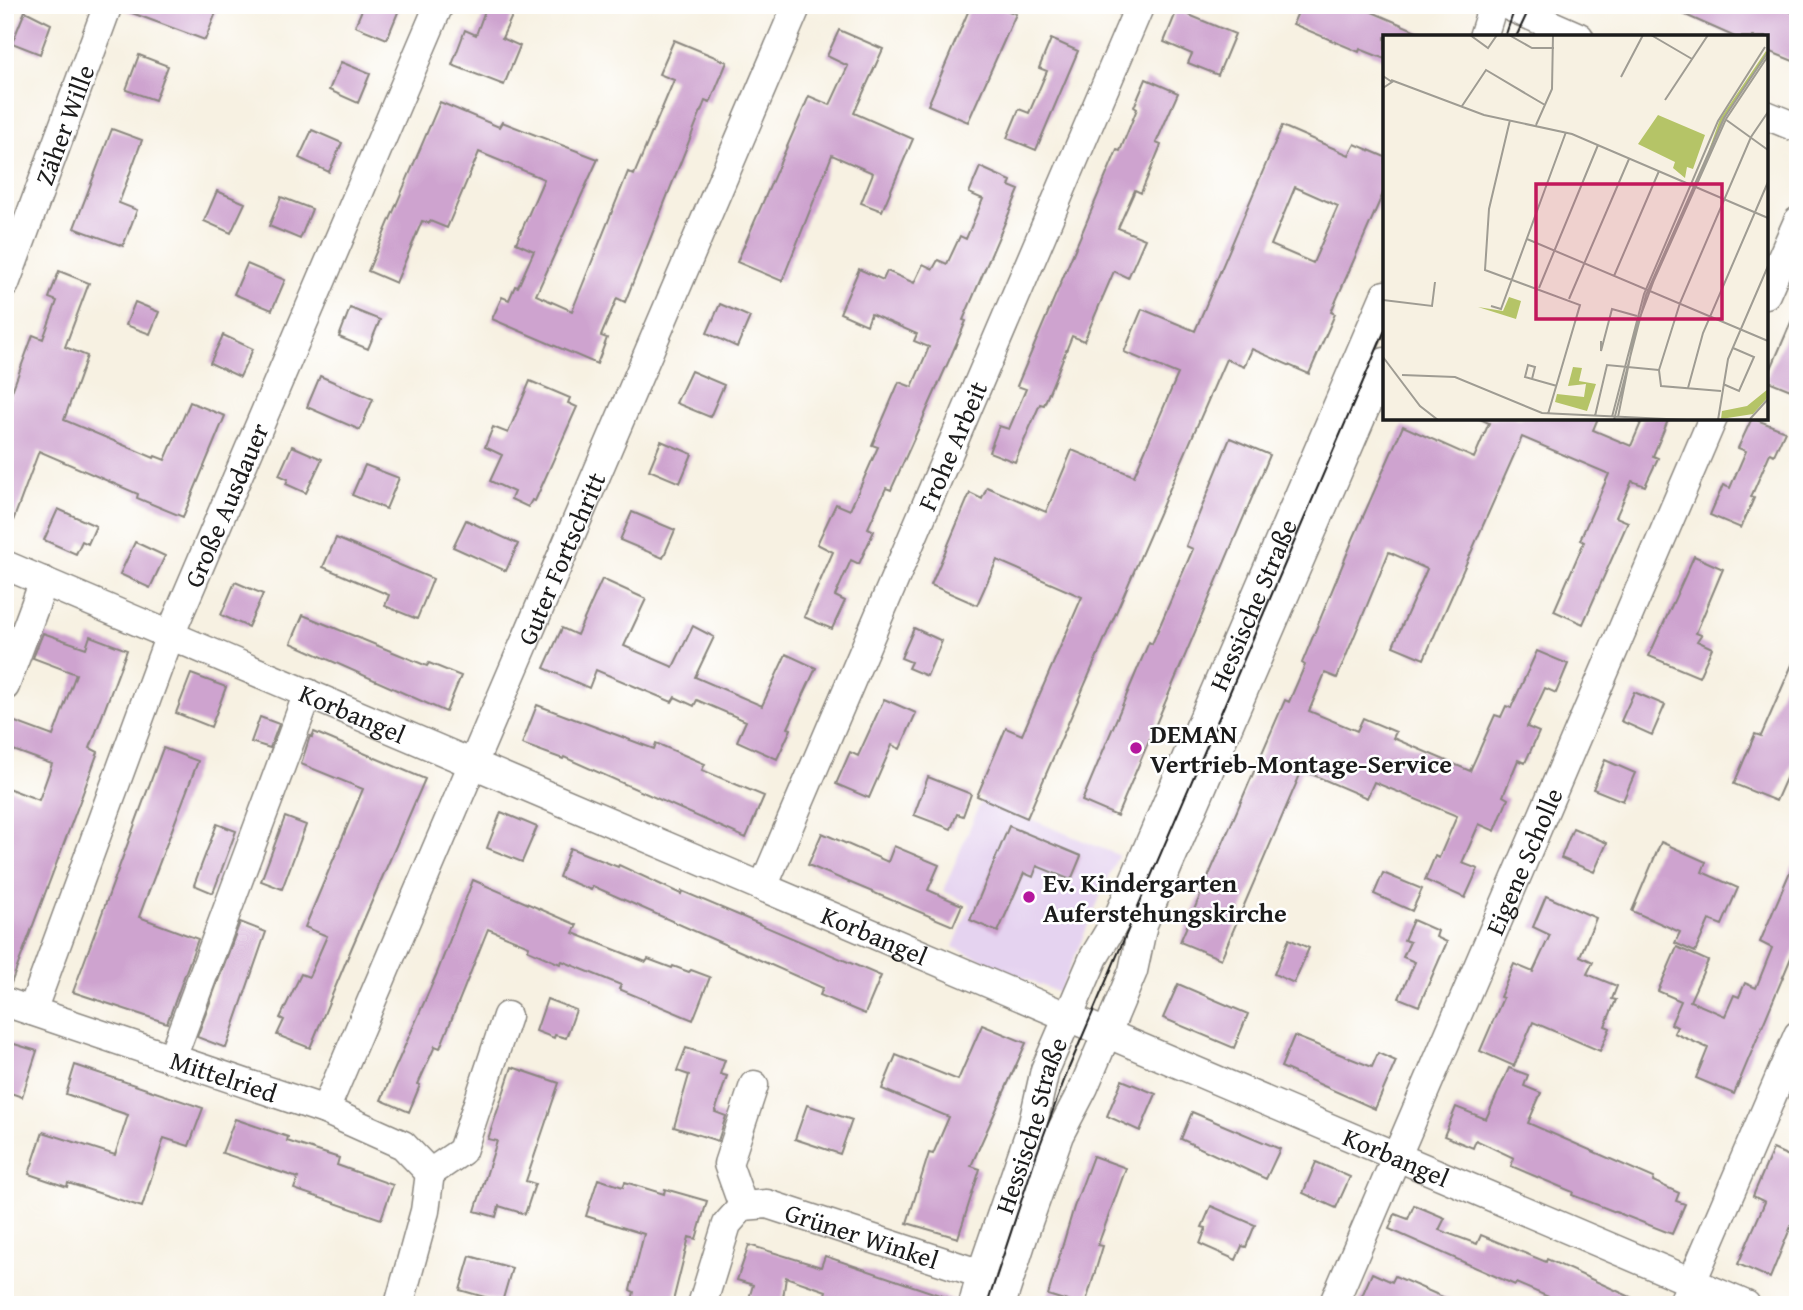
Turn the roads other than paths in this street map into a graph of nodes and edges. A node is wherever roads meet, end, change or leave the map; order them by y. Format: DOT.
graph roads {
  1 [pos="108,5"];
  2 [pos="439,5"];
  3 [pos="797,5"];
  4 [pos="1140,5"];
  5 [pos="1493,5"];
  6 [pos="1506,5"];
  7 [pos="1547,22"];
  8 [pos="1484,35"];
  9 [pos="1575,35"];
  10 [pos="1768,116"];
  11 [pos="1798,128"];
  12 [pos="1798,221"];
  13 [pos="5,284"];
  14 [pos="1768,289"];
  15 [pos="1383,300"];
  16 [pos="1383,367"];
  17 [pos="1712,420"];
  18 [pos="5,565"];
  19 [pos="44,581"];
  20 [pos="170,635"];
  21 [pos="5,687"];
  22 [pos="308,693"];
  23 [pos="473,764"];
  24 [pos="763,887"];
  25 [pos="5,1002"];
  26 [pos="32,1011"];
  27 [pos="507,1016"];
  28 [pos="1068,1016"];
  29 [pos="1107,1033"];
  30 [pos="1798,1035"];
  31 [pos="172,1058"];
  32 [pos="754,1085"];
  33 [pos="325,1110"];
  34 [pos="1395,1156"];
  35 [pos="430,1173"];
  36 [pos="743,1206"];
  37 [pos="981,1274"];
  38 [pos="1687,1293"];
  39 [pos="398,1305"];
  40 [pos="702,1305"];
  41 [pos="973,1305"];
  42 [pos="1001,1305"];
  43 [pos="1333,1305"];
  44 [pos="1746,1305"];
  1 -- 13 [label="street, Zäher Wille"];
  2 -- 20 [label="street, Große Ausdauer"];
  3 -- 23 [label="street, Guter Fortschritt"];
  4 -- 24 [label="street, Frohe Arbeit"];
  5 -- 8 [label="street"];
  6 -- 7 [label="street"];
  7 -- 9 [label="street"];
  10 -- 11 [label="street"];
  12 -- 14 [label="street"];
  15 -- 28 [label="street, Hessische Straße"];
  16 -- 29 [label="street, Hessische Straße"];
  17 -- 34 [label="street, Eigene Scholle"];
  18 -- 19 [label="street, Korbangel"];
  19 -- 20 [label="street, Korbangel"];
  19 -- 21 [label="street"];
  20 -- 22 [label="street, Korbangel"];
  20 -- 26 [label="street, Große Ausdauer"];
  22 -- 23 [label="street, Korbangel"];
  22 -- 31 [label="street"];
  23 -- 24 [label="street, Korbangel"];
  23 -- 33 [label="street, Guter Fortschritt"];
  24 -- 28 [label="street, Korbangel"];
  25 -- 26 [label="street, Mittelried"];
  26 -- 31 [label="street, Mittelried"];
  27 -- 35 [label="street"];
  28 -- 29 [label="street, Korbangel"];
  28 -- 37 [label="street, Hessische Straße"];
  29 -- 34 [label="street, Korbangel"];
  29 -- 42 [label="street, Hessische Straße"];
  30 -- 38 [label="street"];
  31 -- 33 [label="street, Mittelried"];
  32 -- 36 [label="street"];
  33 -- 35 [label="street, Mittelried"];
  34 -- 38 [label="street, Korbangel"];
  34 -- 43 [label="street, Eigene Scholle"];
  35 -- 39 [label="street"];
  36 -- 37 [label="street, Grüner Winkel"];
  36 -- 40 [label="street"];
  37 -- 41 [label="street, Hessische Straße"];
  38 -- 44 [label="street, Korbangel"];
}
